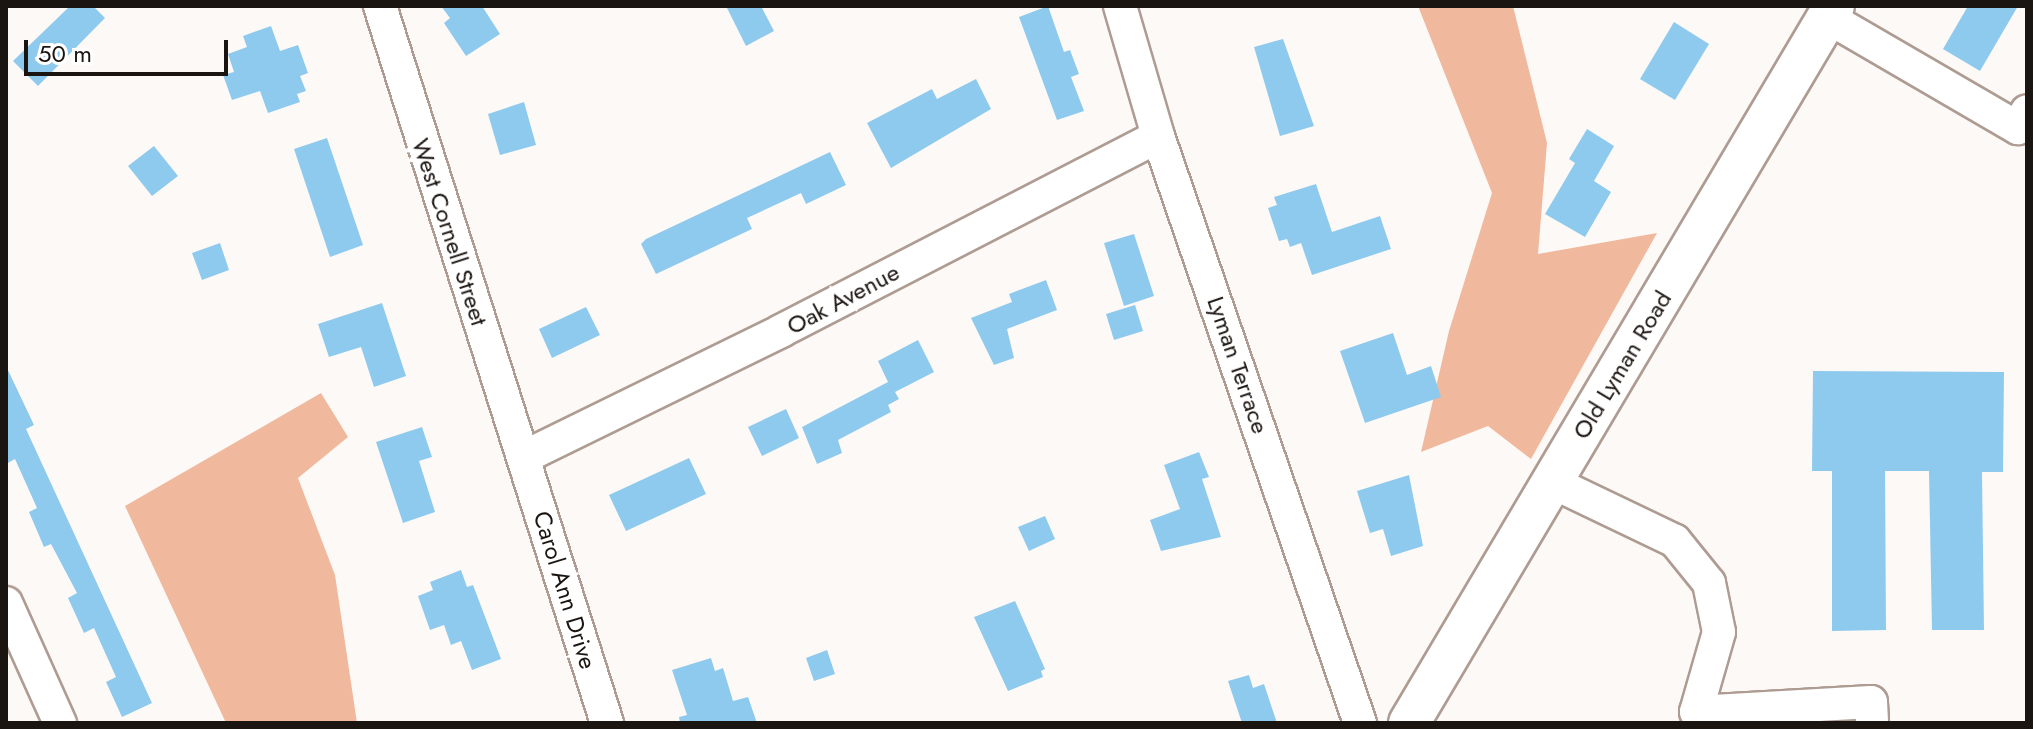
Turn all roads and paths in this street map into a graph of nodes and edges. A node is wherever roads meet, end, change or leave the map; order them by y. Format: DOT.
graph roads {
  1 [pos="380,6"];
  2 [pos="1120,6"];
  3 [pos="1830,12"];
  4 [pos="2027,111"];
  5 [pos="1158,136"];
  6 [pos="526,456"];
  7 [pos="1552,482"];
  8 [pos="6,603"];
  9 [pos="60,723"];
  10 [pos="607,723"];
  11 [pos="1360,723"];
  12 [pos="1409,723"];
  13 [pos="1872,723"];
  1 -- 6 [label="street, West Cornell Street"];
  2 -- 5 [label="street, Lyman Terrace"];
  3 -- 4 [label="street"];
  3 -- 7 [label="main road, Old Lyman Road"];
  5 -- 6 [label="street, Oak Avenue"];
  5 -- 11 [label="street, Lyman Terrace"];
  6 -- 10 [label="street, Carol Ann Drive"];
  7 -- 12 [label="main road, Old Lyman Road"];
  7 -- 13 [label="street"];
  8 -- 9 [label="street"];
}
